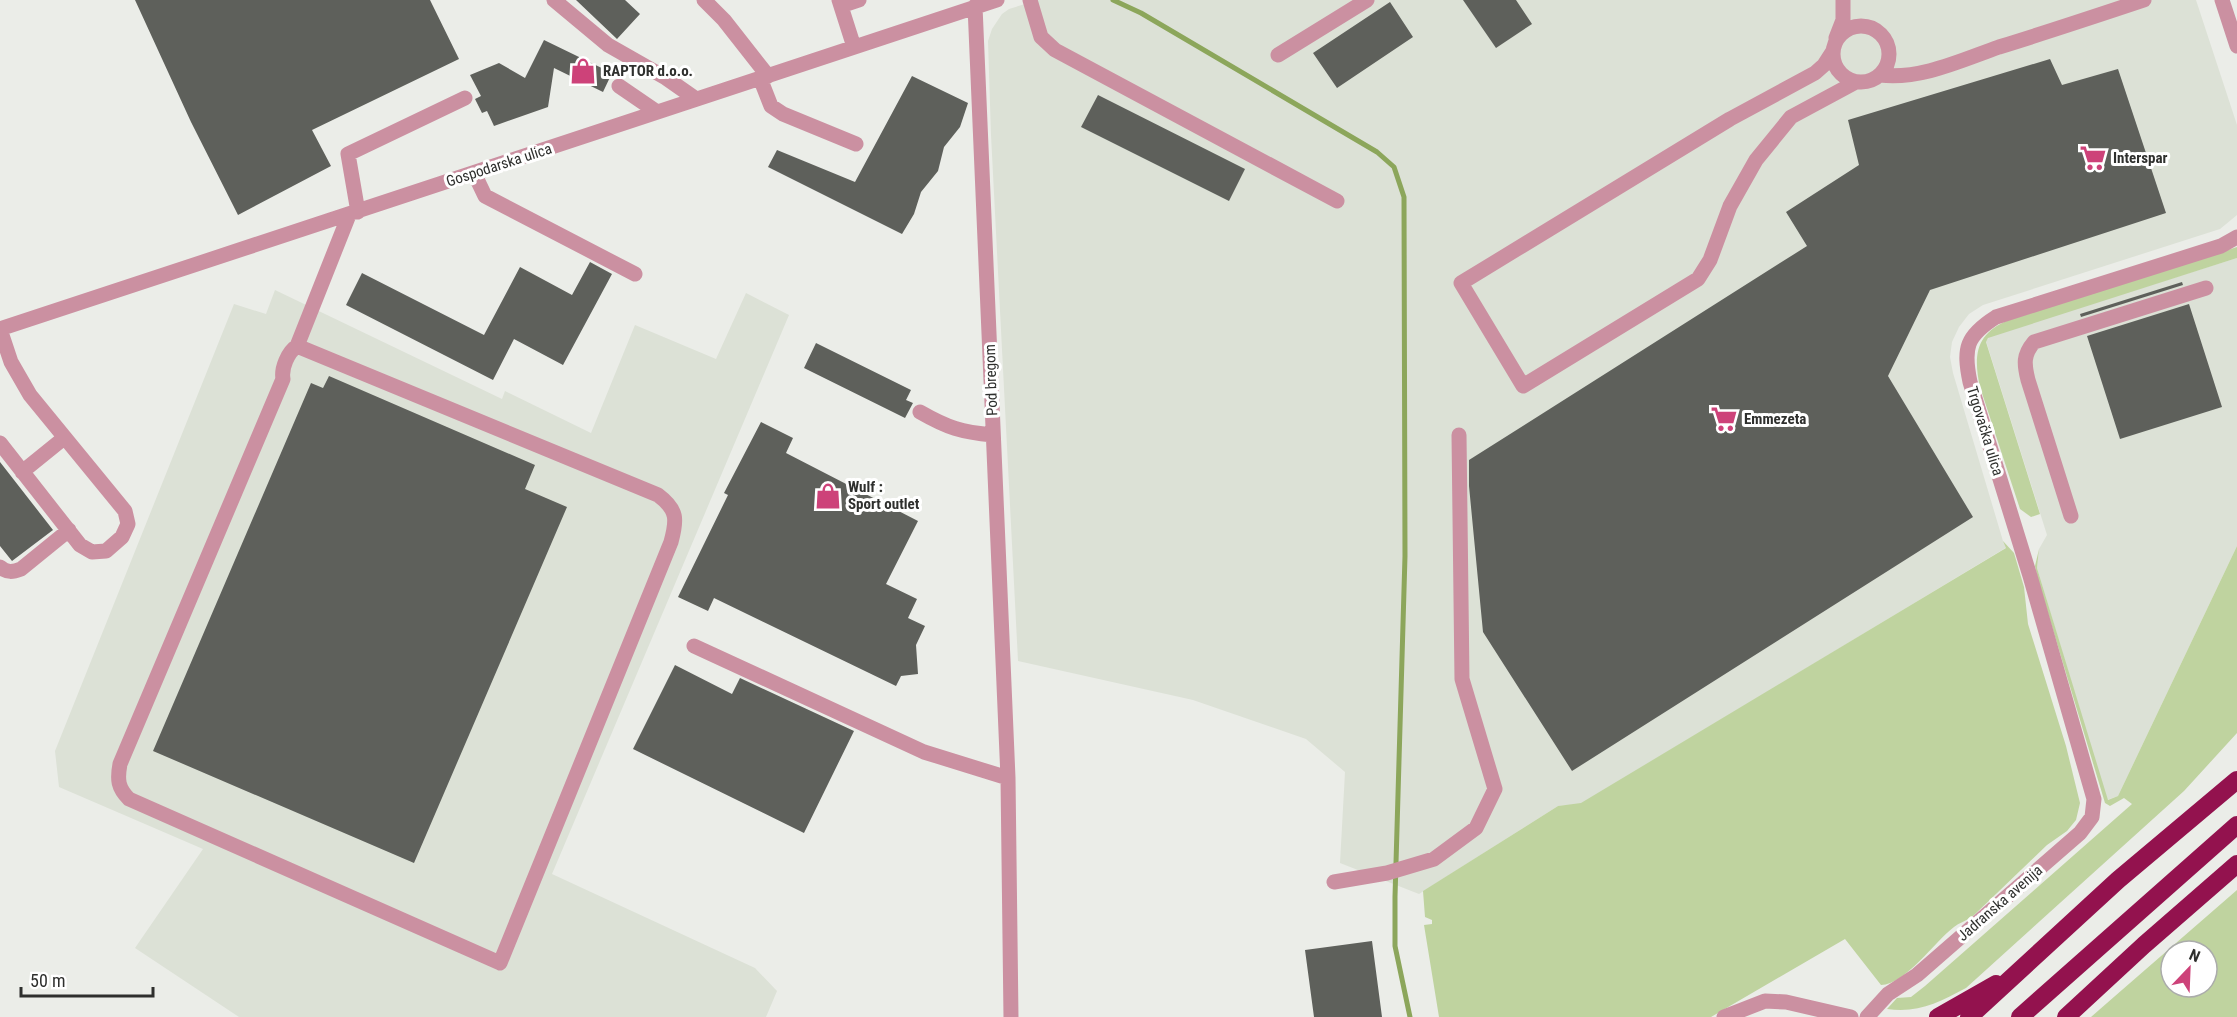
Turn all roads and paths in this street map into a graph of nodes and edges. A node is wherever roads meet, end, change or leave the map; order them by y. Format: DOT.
graph roads {
  1 [pos="554,0"];
  2 [pos="704,0"];
  3 [pos="859,0"];
  4 [pos="997,0"];
  5 [pos="1030,0"];
  6 [pos="1366,0"];
  7 [pos="1845,0"];
  8 [pos="2144,0"];
  9 [pos="2222,0"];
  10 [pos="840,3"];
  11 [pos="975,6"];
  12 [pos="1878,31"];
  13 [pos="2237,46"];
  14 [pos="854,47"];
  15 [pos="1834,47"];
  16 [pos="1278,55"];
  17 [pos="1880,75"];
  18 [pos="764,77"];
  19 [pos="1856,82"];
  20 [pos="619,86"];
  21 [pos="465,98"];
  22 [pos="696,99"];
  23 [pos="657,112"];
  24 [pos="856,144"];
  25 [pos="474,173"];
  26 [pos="1337,201"];
  27 [pos="353,213"];
  28 [pos="2237,237"];
  29 [pos="635,274"];
  30 [pos="2206,288"];
  31 [pos="0,329"];
  32 [pos="297,346"];
  33 [pos="920,412"];
  34 [pos="993,435"];
  35 [pos="1459,435"];
  36 [pos="64,438"];
  37 [pos="0,443"];
  38 [pos="22,472"];
  39 [pos="2071,516"];
  40 [pos="69,530"];
  41 [pos="0,567"];
  42 [pos="694,646"];
  43 [pos="1008,778"];
  44 [pos="2237,780"];
  45 [pos="2094,799"];
  46 [pos="2237,825"];
  47 [pos="2237,864"];
  48 [pos="1334,882"];
  49 [pos="2014,976"];
  50 [pos="1011,1017"];
  51 [pos="1724,1017"];
  52 [pos="1851,1017"];
  53 [pos="1868,1017"];
  54 [pos="1938,1017"];
  55 [pos="1969,1017"];
  56 [pos="2020,1017"];
  57 [pos="2066,1017"];
  1 -- 22 [label="street"];
  2 -- 18 [label="street"];
  3 -- 10 [label="street"];
  4 -- 11 [label="street, Gospodarska ulica"];
  5 -- 26 [label="street"];
  6 -- 16 [label="street"];
  7 -- 12 [label="street"];
  7 -- 15 [label="street"];
  8 -- 17 [label="street"];
  9 -- 13 [label="street"];
  10 -- 14 [label="street"];
  11 -- 14 [label="street, Gospodarska ulica"];
  11 -- 34 [label="street, Pod bregom"];
  12 -- 15 [label="street"];
  12 -- 17 [label="street"];
  14 -- 18 [label="street, Gospodarska ulica"];
  15 -- 19 [label="street"];
  15 -- 19 [label="street"];
  17 -- 19 [label="street"];
  18 -- 22 [label="street, Gospodarska ulica"];
  18 -- 24 [label="street"];
  20 -- 23 [label="street"];
  21 -- 27 [label="street"];
  22 -- 23 [label="street, Gospodarska ulica"];
  23 -- 25 [label="street, Gospodarska ulica"];
  25 -- 27 [label="street, Gospodarska ulica"];
  25 -- 29 [label="street"];
  27 -- 31 [label="street, Gospodarska ulica"];
  27 -- 32 [label="street"];
  28 -- 45 [label="street, Trgovačka ulica"];
  30 -- 39 [label="street"];
  31 -- 36 [label="street"];
  32 -- 32 [label="street"];
  33 -- 34 [label="street"];
  34 -- 43 [label="street, Pod bregom"];
  35 -- 48 [label="street"];
  36 -- 38 [label="street"];
  36 -- 40 [label="street"];
  37 -- 38 [label="street"];
  38 -- 40 [label="street"];
  40 -- 41 [label="street"];
  42 -- 43 [label="street"];
  43 -- 50 [label="street, Pod bregom"];
  44 -- 49 [label="highway"];
  45 -- 53 [label="street, Jadranska avenija"];
  46 -- 56 [label="highway"];
  47 -- 57 [label="highway"];
  49 -- 54 [label="highway"];
  49 -- 55 [label="highway"];
  51 -- 52 [label="street"];
}
